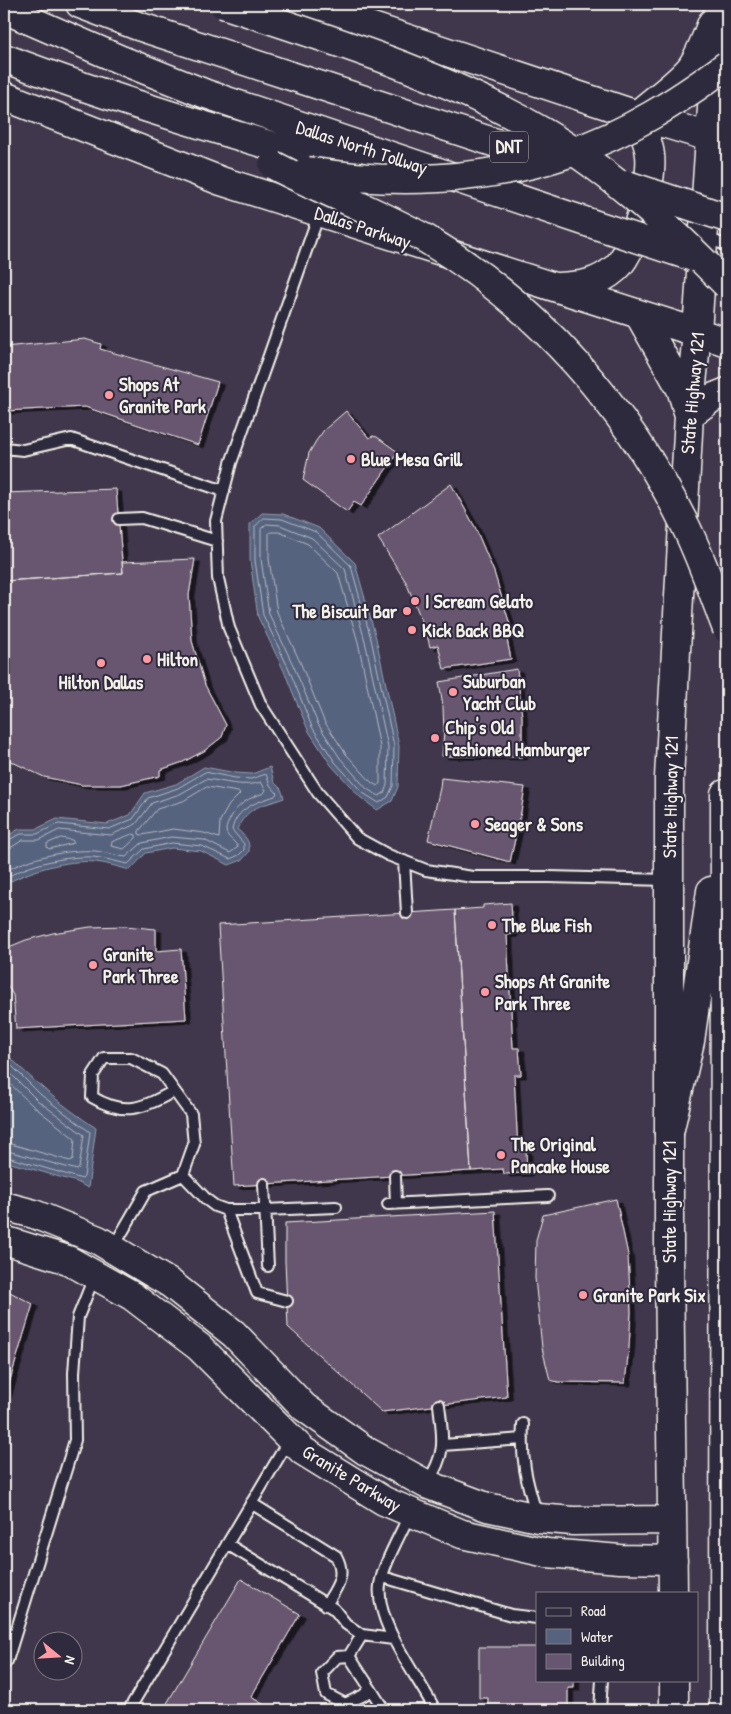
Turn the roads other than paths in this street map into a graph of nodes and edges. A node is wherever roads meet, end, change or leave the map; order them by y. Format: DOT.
graph roads {
  1 [pos="80,4"];
  2 [pos="223,4"];
  3 [pos="306,4"];
  4 [pos="719,4"];
  5 [pos="4,9"];
  6 [pos="4,58"];
  7 [pos="722,60"];
  8 [pos="4,72"];
  9 [pos="727,90"];
  10 [pos="4,96"];
  11 [pos="637,115"];
  12 [pos="719,139"];
  13 [pos="273,165"];
  14 [pos="319,213"];
  15 [pos="727,218"];
  16 [pos="590,223"];
  17 [pos="715,241"];
  18 [pos="727,269"];
  19 [pos="727,285"];
  20 [pos="552,287"];
  21 [pos="640,316"];
  22 [pos="697,332"];
  23 [pos="727,342"];
  24 [pos="727,392"];
  25 [pos="689,414"];
  26 [pos="4,448"];
  27 [pos="224,491"];
  28 [pos="119,518"];
  29 [pos="217,541"];
  30 [pos="727,629"];
  31 [pos="726,788"];
  32 [pos="404,861"];
  33 [pos="668,880"];
  34 [pos="407,913"];
  35 [pos="174,1091"];
  36 [pos="669,1133"];
  37 [pos="183,1174"];
  38 [pos="395,1176"];
  39 [pos="264,1184"];
  40 [pos="548,1196"];
  41 [pos="4,1206"];
  42 [pos="336,1207"];
  43 [pos="226,1210"];
  44 [pos="265,1210"];
  45 [pos="4,1240"];
  46 [pos="112,1248"];
  47 [pos="268,1266"];
  48 [pos="94,1275"];
  49 [pos="287,1301"];
  50 [pos="440,1405"];
  51 [pos="523,1424"];
  52 [pos="290,1438"];
  53 [pos="522,1439"];
  54 [pos="443,1445"];
  55 [pos="426,1484"];
  56 [pos="251,1503"];
  57 [pos="410,1512"];
  58 [pos="538,1518"];
  59 [pos="672,1520"];
  60 [pos="227,1544"];
  61 [pos="673,1560"];
  62 [pos="383,1577"];
  63 [pos="673,1592"];
  64 [pos="326,1605"];
  65 [pos="536,1618"];
  66 [pos="362,1635"];
  67 [pos="393,1638"];
  68 [pos="349,1656"];
  69 [pos="4,1664"];
  70 [pos="602,1682"];
  71 [pos="674,1682"];
  72 [pos="370,1688"];
  73 [pos="131,1710"];
  74 [pos="384,1710"];
  75 [pos="435,1710"];
  76 [pos="600,1710"];
  77 [pos="674,1710"];
  78 [pos="724,1710"];
  1 -- 15 [label="main road, DNT, bridge"];
  2 -- 19 [label="main road, bridge"];
  3 -- 11 [label="main road"];
  4 -- 7 [label="main road, State Highway 121"];
  4 -- 11 [label="main road"];
  5 -- 16 [label="main road, Dallas North Tollway / DNT, bridge"];
  6 -- 16 [label="main road"];
  7 -- 9 [label="main road"];
  7 -- 12 [label="main road, State Highway 121"];
  7 -- 13 [label="main road, bridge"];
  8 -- 13 [label="main road"];
  10 -- 14 [label="main road, Dallas Parkway"];
  11 -- 12 [label="main road"];
  11 -- 20 [label="main road"];
  12 -- 17 [label="main road, State Highway 121"];
  13 -- 30 [label="main road, bridge"];
  14 -- 20 [label="main road, Dallas Parkway"];
  14 -- 27 [label="lane"];
  16 -- 18 [label="main road, Dallas North Tollway / DNT, bridge"];
  17 -- 22 [label="main road, State Highway 121"];
  20 -- 21 [label="main road, Dallas Parkway"];
  21 -- 22 [label="main road, Dallas Parkway"];
  21 -- 25 [label="main road"];
  22 -- 23 [label="main road, Dallas Parkway"];
  22 -- 25 [label="main road, State Highway 121"];
  24 -- 25 [label="main road"];
  25 -- 33 [label="main road, State Highway 121"];
  26 -- 27 [label="lane"];
  27 -- 29 [label="lane"];
  28 -- 29 [label="lane"];
  29 -- 32 [label="lane"];
  31 -- 36 [label="main road"];
  31 -- 78 [label="main road"];
  32 -- 33 [label="lane"];
  32 -- 34 [label="lane"];
  33 -- 36 [label="main road, State Highway 121"];
  35 -- 35 [label="lane"];
  35 -- 37 [label="lane"];
  36 -- 59 [label="main road, State Highway 121"];
  37 -- 43 [label="lane"];
  37 -- 46 [label="lane"];
  38 -- 40 [label="lane"];
  39 -- 44 [label="lane"];
  41 -- 46 [label="main road, Granite Parkway"];
  42 -- 44 [label="lane"];
  43 -- 44 [label="lane"];
  43 -- 49 [label="lane"];
  44 -- 47 [label="lane"];
  45 -- 48 [label="main road, Granite Parkway"];
  46 -- 48 [label="main road"];
  46 -- 55 [label="main road, Granite Parkway"];
  48 -- 52 [label="main road, Granite Parkway"];
  48 -- 69 [label="lane"];
  50 -- 54 [label="lane"];
  51 -- 53 [label="lane"];
  52 -- 56 [label="lane"];
  52 -- 57 [label="main road, Granite Parkway"];
  53 -- 54 [label="lane"];
  53 -- 58 [label="lane"];
  54 -- 55 [label="lane"];
  55 -- 57 [label="main road"];
  55 -- 58 [label="main road, Granite Parkway"];
  56 -- 60 [label="lane"];
  56 -- 64 [label="lane"];
  57 -- 61 [label="main road, Granite Parkway"];
  57 -- 62 [label="lane"];
  58 -- 59 [label="main road, Granite Parkway"];
  59 -- 61 [label="main road, State Highway 121"];
  60 -- 64 [label="lane"];
  60 -- 73 [label="lane"];
  61 -- 63 [label="main road, State Highway 121"];
  62 -- 65 [label="lane"];
  62 -- 67 [label="lane"];
  64 -- 66 [label="lane"];
  66 -- 67 [label="lane"];
  66 -- 68 [label="lane"];
  67 -- 75 [label="lane"];
  68 -- 72 [label="lane"];
  68 -- 72 [label="lane"];
  70 -- 76 [label="lane"];
  71 -- 77 [label="main road"];
  72 -- 74 [label="lane"];
}
